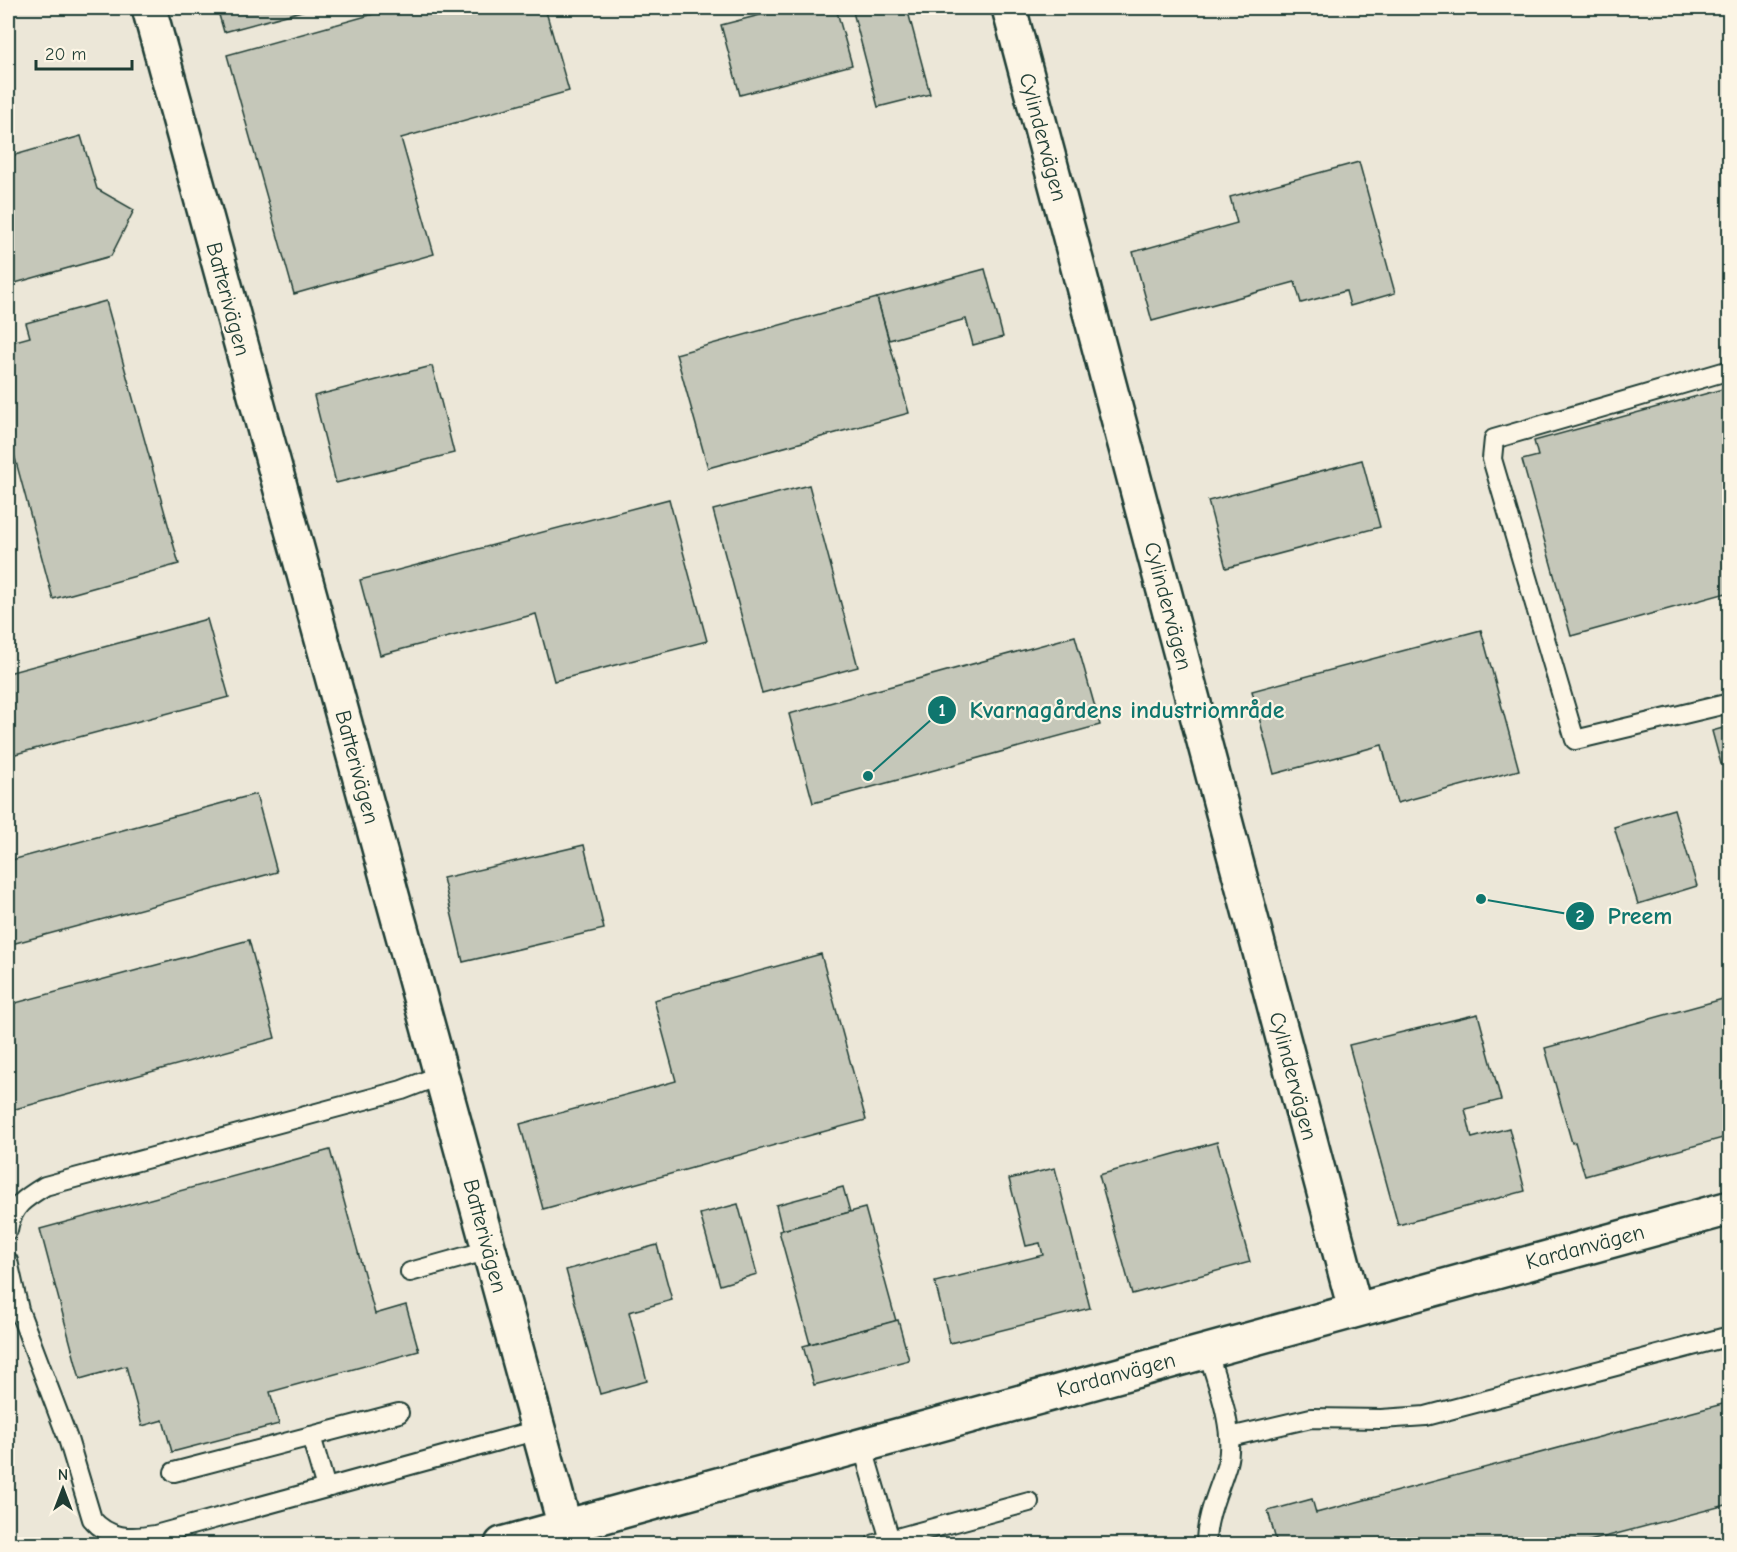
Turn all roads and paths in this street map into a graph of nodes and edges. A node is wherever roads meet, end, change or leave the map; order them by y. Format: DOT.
graph roads {
  1 [pos="149,8"];
  2 [pos="1009,8"];
  3 [pos="1730,370"];
  4 [pos="1730,703"];
  5 [pos="441,1075"];
  6 [pos="1730,1208"];
  7 [pos="8,1230"];
  8 [pos="489,1250"];
  9 [pos="8,1261"];
  10 [pos="410,1272"];
  11 [pos="1355,1310"];
  12 [pos="1730,1336"];
  13 [pos="1207,1350"];
  14 [pos="399,1413"];
  15 [pos="538,1430"];
  16 [pos="311,1436"];
  17 [pos="1230,1437"];
  18 [pos="862,1445"];
  19 [pos="174,1473"];
  20 [pos="326,1488"];
  21 [pos="1029,1502"];
  22 [pos="576,1532"];
  23 [pos="883,1543"];
  24 [pos="502,1545"];
  25 [pos="1206,1545"];
  1 -- 5 [label="street, Batterivägen"];
  2 -- 11 [label="street, Cylindervägen"];
  3 -- 4 [label="lane"];
  5 -- 7 [label="lane"];
  5 -- 8 [label="street, Batterivägen"];
  6 -- 11 [label="street, Kardanvägen"];
  8 -- 10 [label="lane"];
  8 -- 15 [label="street, Batterivägen"];
  9 -- 20 [label="lane"];
  11 -- 13 [label="street, Kardanvägen"];
  12 -- 17 [label="lane"];
  13 -- 17 [label="lane"];
  13 -- 18 [label="street, Kardanvägen"];
  14 -- 16 [label="lane"];
  15 -- 20 [label="lane"];
  15 -- 22 [label="street, Batterivägen"];
  16 -- 19 [label="lane"];
  16 -- 20 [label="lane"];
  17 -- 25 [label="lane"];
  18 -- 22 [label="street, Kardanvägen"];
  18 -- 23 [label="lane"];
  21 -- 23 [label="lane"];
  22 -- 24 [label="street, Kardanvägen"];
}
